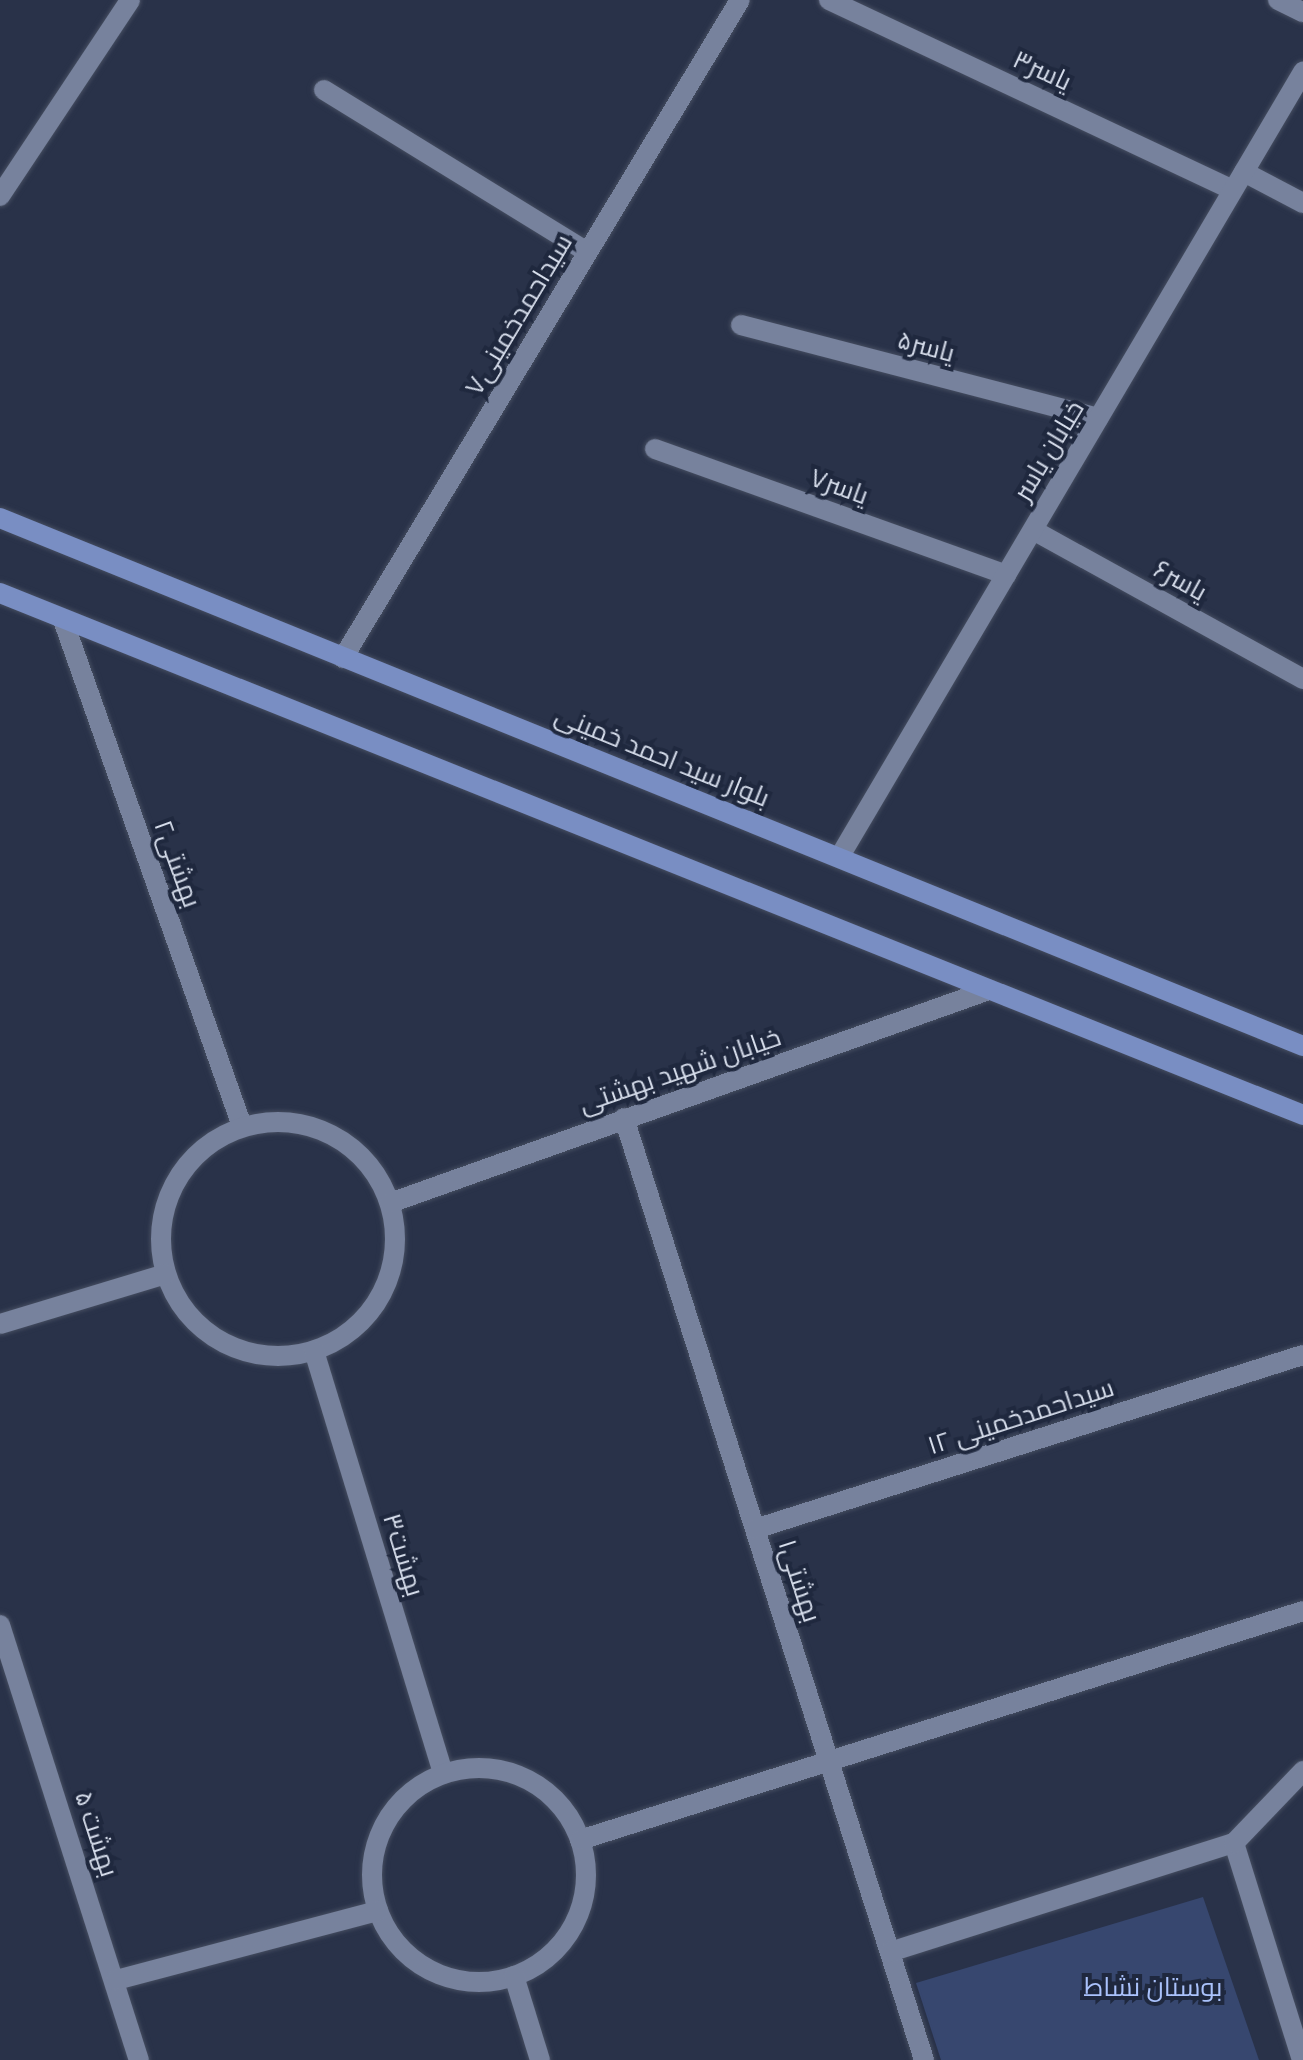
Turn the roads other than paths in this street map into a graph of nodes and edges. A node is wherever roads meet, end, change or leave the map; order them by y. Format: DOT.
graph roads {
  1 [pos="130,0"];
  2 [pos="740,0"];
  3 [pos="829,0"];
  4 [pos="1278,0"];
  5 [pos="1303,12"];
  6 [pos="1303,72"];
  7 [pos="324,90"];
  8 [pos="1238,181"];
  9 [pos="0,196"];
  10 [pos="1303,203"];
  11 [pos="587,252"];
  12 [pos="741,325"];
  13 [pos="1098,418"];
  14 [pos="655,449"];
  15 [pos="0,518"];
  16 [pos="1033,530"];
  17 [pos="1006,575"];
  18 [pos="0,593"];
  19 [pos="63,620"];
  20 [pos="343,658"];
  21 [pos="1303,679"];
  22 [pos="840,856"];
  23 [pos="989,990"];
  24 [pos="1303,1046"];
  25 [pos="1303,1115"];
  26 [pos="624,1118"];
  27 [pos="242,1126"];
  28 [pos="390,1203"];
  29 [pos="166,1274"];
  30 [pos="0,1324"];
  31 [pos="314,1351"];
  32 [pos="1303,1355"];
  33 [pos="755,1529"];
  34 [pos="1303,1611"];
  35 [pos="0,1625"];
  36 [pos="829,1761"];
  37 [pos="1303,1771"];
  38 [pos="443,1774"];
  39 [pos="580,1840"];
  40 [pos="1234,1843"];
  41 [pos="378,1911"];
  42 [pos="890,1952"];
  43 [pos="514,1976"];
  44 [pos="116,1980"];
  45 [pos="139,2060"];
  46 [pos="540,2060"];
  47 [pos="924,2060"];
  48 [pos="1302,2060"];
  1 -- 9 [label="street"];
  2 -- 11 [label="street, سیداحمدخمینی۷"];
  3 -- 8 [label="street, یاسر۳"];
  4 -- 5 [label="street"];
  6 -- 8 [label="street, خیابان یاسر"];
  7 -- 11 [label="street"];
  8 -- 10 [label="street, یاسر۳"];
  8 -- 13 [label="street, خیابان یاسر"];
  11 -- 20 [label="street, سیداحمدخمینی۷"];
  12 -- 13 [label="street, یاسر۵"];
  13 -- 16 [label="street, خیابان یاسر"];
  14 -- 17 [label="street, یاسر۷"];
  15 -- 20 [label="main road, بلوار سید احمد خمینی"];
  16 -- 17 [label="street, خیابان یاسر"];
  16 -- 21 [label="street, یاسر۶"];
  17 -- 22 [label="street, خیابان یاسر"];
  18 -- 19 [label="main road"];
  19 -- 23 [label="main road"];
  19 -- 27 [label="street, بهشتی۲"];
  20 -- 22 [label="main road, بلوار سید احمد خمینی"];
  22 -- 24 [label="main road, بلوار سید احمد خمینی"];
  23 -- 25 [label="main road"];
  23 -- 26 [label="street, خیابان شهید بهشتی"];
  26 -- 28 [label="street, خیابان شهید بهشتی"];
  26 -- 33 [label="street, بهشتی۱"];
  27 -- 28 [label="street"];
  27 -- 29 [label="street"];
  28 -- 31 [label="street"];
  29 -- 30 [label="street"];
  29 -- 31 [label="street"];
  31 -- 38 [label="street, بهشت۳"];
  32 -- 33 [label="street, سیداحمدخمینی ۱۲"];
  33 -- 36 [label="street, بهشتی۱"];
  34 -- 36 [label="street"];
  35 -- 44 [label="street, بهشت ۵"];
  36 -- 39 [label="street"];
  36 -- 42 [label="street, بهشتی۱"];
  37 -- 40 [label="street"];
  38 -- 39 [label="street"];
  38 -- 41 [label="street"];
  39 -- 43 [label="street"];
  40 -- 42 [label="street"];
  40 -- 48 [label="street"];
  41 -- 43 [label="street"];
  41 -- 44 [label="street"];
  42 -- 47 [label="street, بهشتی۱"];
  43 -- 46 [label="street"];
  44 -- 45 [label="street, بهشت ۵"];
}
